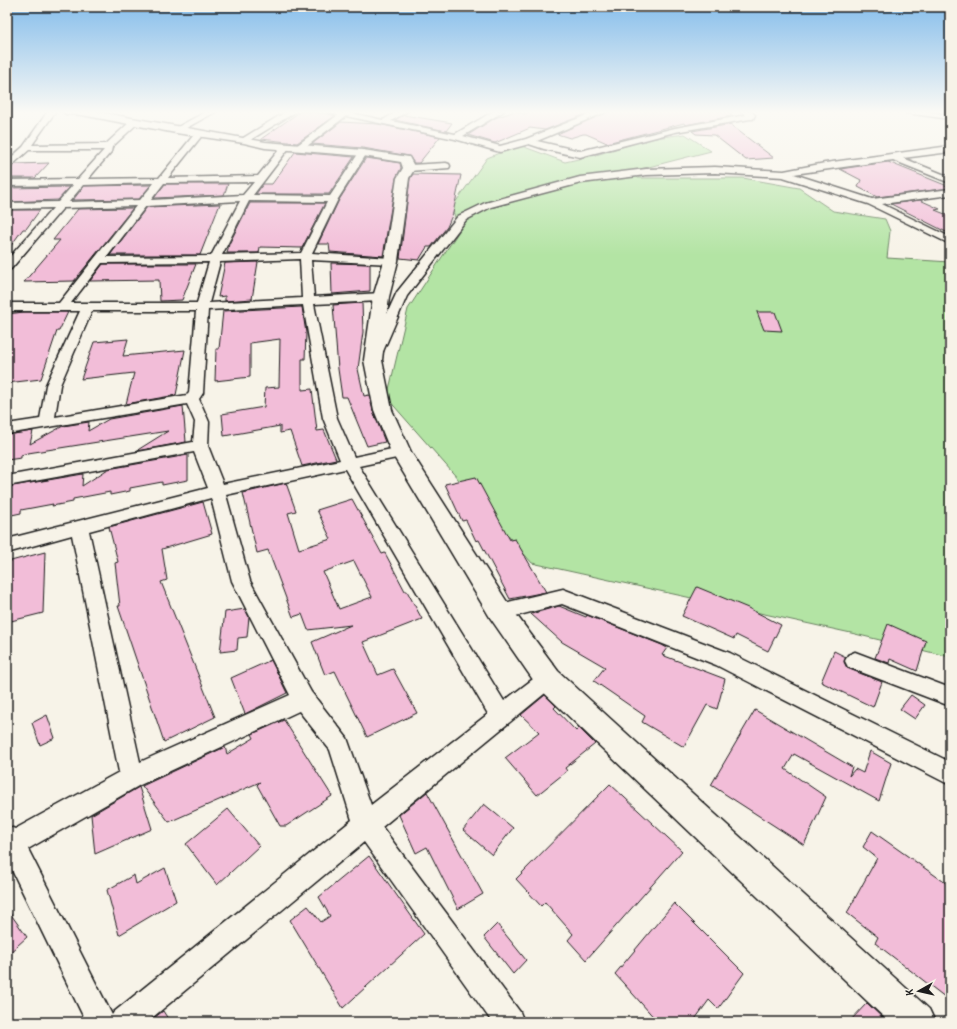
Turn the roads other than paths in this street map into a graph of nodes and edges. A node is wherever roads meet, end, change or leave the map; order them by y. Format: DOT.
graph roads {
  1 [pos="100,159"];
  2 [pos="179,159"];
  3 [pos="281,159"];
  4 [pos="359,159"];
  5 [pos="405,159"];
  6 [pos="877,159"];
  7 [pos="899,159"];
  8 [pos="446,166"];
  9 [pos="409,168"];
  10 [pos="784,174"];
  11 [pos="261,179"];
  12 [pos="162,180"];
  13 [pos="950,180"];
  14 [pos="79,182"];
  15 [pos="7,183"];
  16 [pos="950,192"];
  17 [pos="246,198"];
  18 [pos="333,199"];
  19 [pos="871,202"];
  20 [pos="143,203"];
  21 [pos="60,205"];
  22 [pos="7,206"];
  23 [pos="950,241"];
  24 [pos="305,256"];
  25 [pos="215,259"];
  26 [pos="99,260"];
  27 [pos="391,261"];
  28 [pos="7,266"];
  29 [pos="381,297"];
  30 [pos="308,302"];
  31 [pos="63,306"];
  32 [pos="88,306"];
  33 [pos="7,307"];
  34 [pos="202,307"];
  35 [pos="373,360"];
  36 [pos="192,399"];
  37 [pos="47,422"];
  38 [pos="7,429"];
  39 [pos="200,446"];
  40 [pos="401,452"];
  41 [pos="349,463"];
  42 [pos="7,481"];
  43 [pos="216,491"];
  44 [pos="80,527"];
  45 [pos="7,546"];
  46 [pos="500,612"];
  47 [pos="855,661"];
  48 [pos="548,678"];
  49 [pos="950,697"];
  50 [pos="303,699"];
  51 [pos="501,716"];
  52 [pos="950,774"];
  53 [pos="132,777"];
  54 [pos="366,825"];
  55 [pos="10,841"];
  56 [pos="101,1022"];
  57 [pos="124,1022"];
  58 [pos="510,1022"];
  59 [pos="916,1022"];
  1 -- 14 [label="street"];
  2 -- 12 [label="street"];
  3 -- 11 [label="street"];
  4 -- 18 [label="street"];
  5 -- 9 [label="street"];
  6 -- 10 [label="street"];
  7 -- 13 [label="street"];
  8 -- 9 [label="street"];
  9 -- 27 [label="street"];
  10 -- 19 [label="street"];
  10 -- 35 [label="street"];
  11 -- 12 [label="street"];
  11 -- 17 [label="street"];
  12 -- 14 [label="street"];
  12 -- 20 [label="street"];
  14 -- 15 [label="street"];
  14 -- 21 [label="street"];
  16 -- 19 [label="street"];
  17 -- 18 [label="street"];
  17 -- 20 [label="street"];
  17 -- 25 [label="street"];
  18 -- 24 [label="street"];
  19 -- 23 [label="street"];
  20 -- 21 [label="street"];
  20 -- 26 [label="street"];
  21 -- 22 [label="street"];
  21 -- 28 [label="street"];
  24 -- 25 [label="street"];
  24 -- 27 [label="street"];
  24 -- 30 [label="street"];
  25 -- 26 [label="street"];
  25 -- 34 [label="street"];
  26 -- 31 [label="street"];
  27 -- 29 [label="street"];
  29 -- 30 [label="street"];
  29 -- 35 [label="street"];
  30 -- 34 [label="street"];
  30 -- 41 [label="street"];
  31 -- 32 [label="street"];
  31 -- 33 [label="street"];
  32 -- 34 [label="street"];
  32 -- 37 [label="street"];
  34 -- 36 [label="street"];
  35 -- 40 [label="street"];
  36 -- 37 [label="street"];
  36 -- 39 [label="street"];
  37 -- 38 [label="street"];
  39 -- 42 [label="street"];
  39 -- 43 [label="street"];
  40 -- 41 [label="street"];
  40 -- 46 [label="street"];
  41 -- 43 [label="street"];
  41 -- 51 [label="street"];
  43 -- 44 [label="street"];
  43 -- 50 [label="street"];
  44 -- 45 [label="street"];
  44 -- 53 [label="street"];
  46 -- 48 [label="street"];
  46 -- 52 [label="street"];
  47 -- 49 [label="street"];
  48 -- 51 [label="street"];
  48 -- 59 [label="street"];
  50 -- 53 [label="street"];
  50 -- 54 [label="street"];
  51 -- 54 [label="street"];
  53 -- 55 [label="street"];
  54 -- 57 [label="street"];
  54 -- 58 [label="street"];
  55 -- 56 [label="street"];
}
